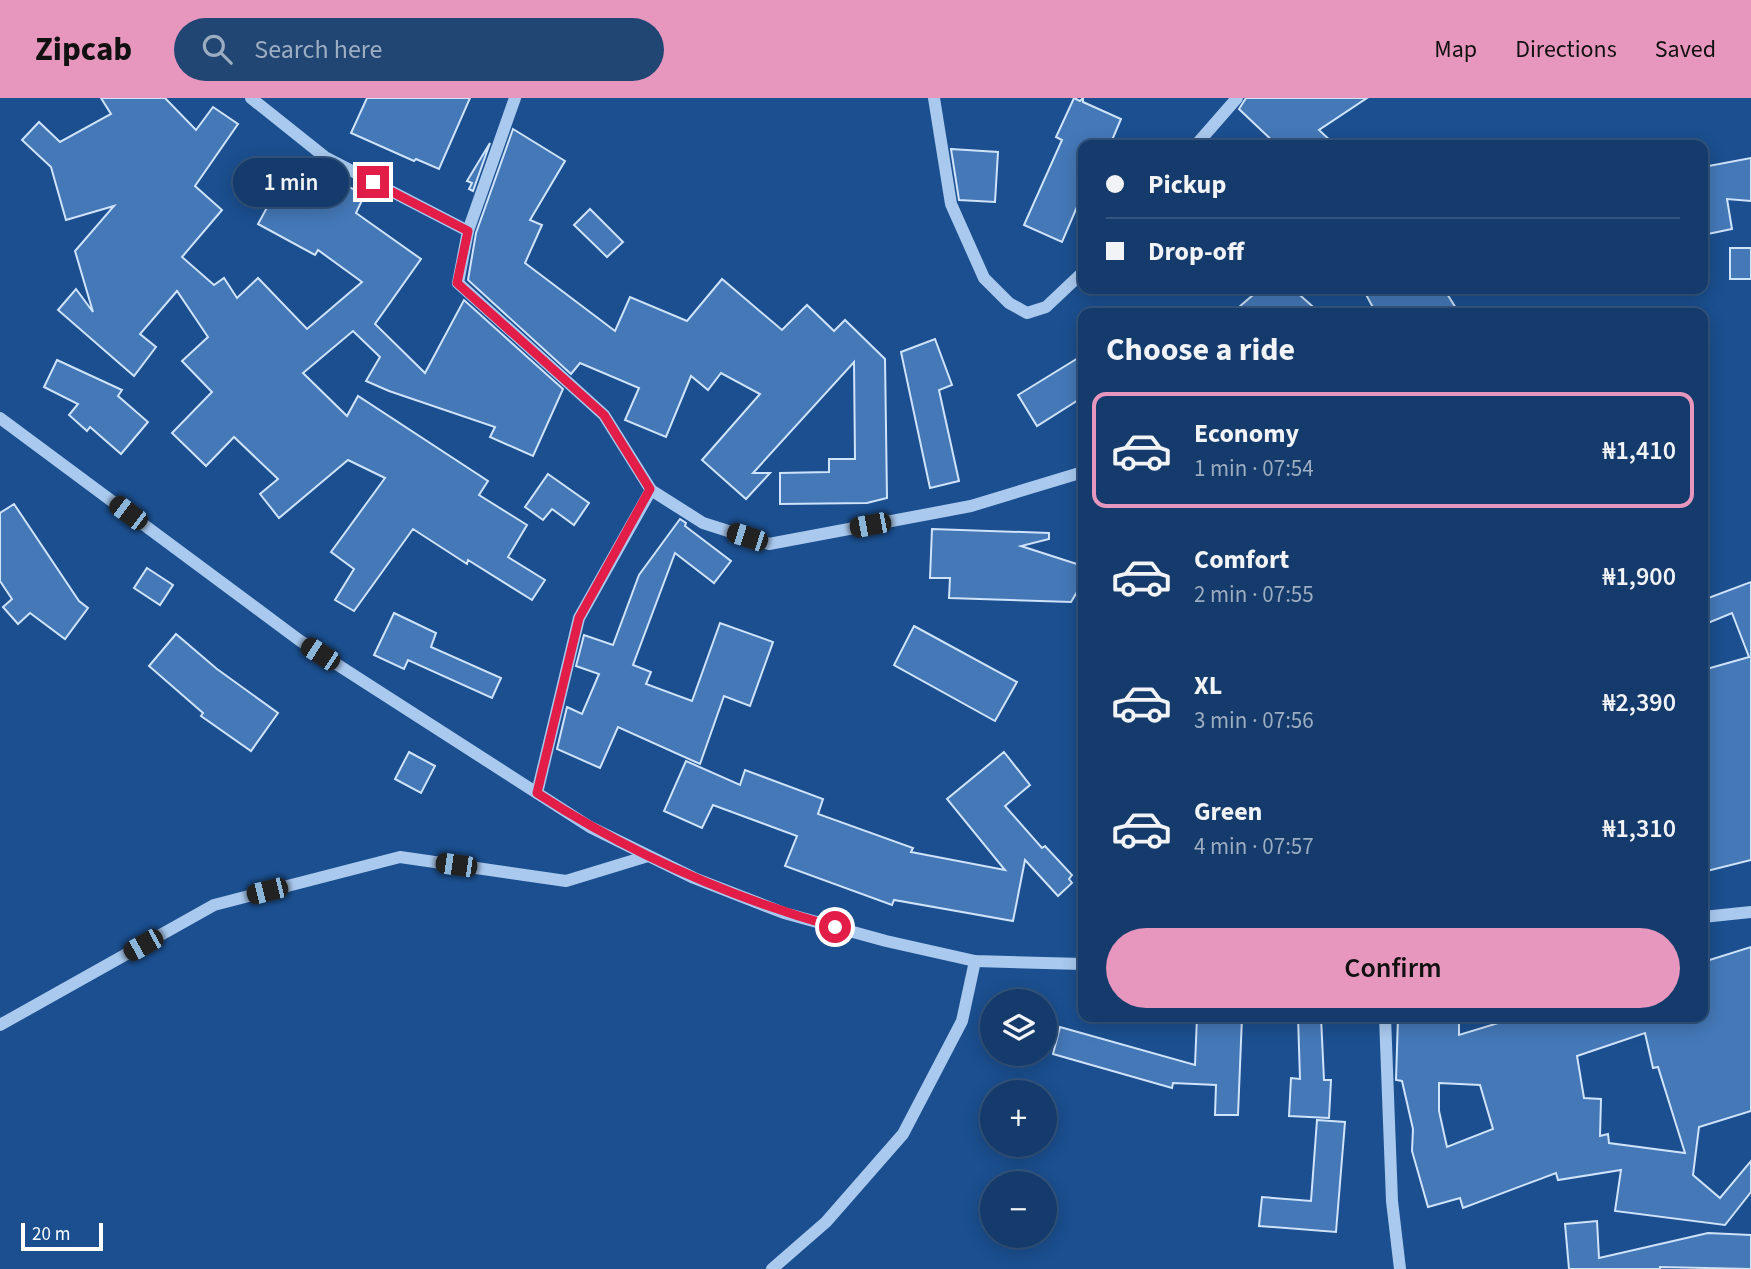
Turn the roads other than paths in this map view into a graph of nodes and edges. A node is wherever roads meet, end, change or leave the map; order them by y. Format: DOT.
graph roads {
  1 [pos="251,98"];
  2 [pos="515,98"];
  3 [pos="934,98"];
  4 [pos="1237,98"];
  5 [pos="1200,140"];
  6 [pos="468,231"];
  7 [pos="1078,277"];
  8 [pos="0,418"];
  9 [pos="1078,474"];
  10 [pos="650,489"];
  11 [pos="537,793"];
  12 [pos="648,856"];
  13 [pos="1751,912"];
  14 [pos="1708,916"];
  15 [pos="975,961"];
  16 [pos="1078,964"];
  17 [pos="1385,1022"];
  18 [pos="0,1025"];
  19 [pos="772,1269"];
  20 [pos="1400,1269"];
  1 -- 6 [label="street"];
  2 -- 6 [label="street"];
  3 -- 7 [label="street"];
  4 -- 5 [label="street"];
  6 -- 10 [label="street"];
  8 -- 11 [label="street"];
  9 -- 10 [label="street"];
  10 -- 11 [label="street"];
  11 -- 12 [label="street"];
  12 -- 15 [label="street"];
  12 -- 18 [label="street"];
  13 -- 14 [label="street"];
  15 -- 16 [label="street"];
  15 -- 19 [label="street"];
  17 -- 20 [label="street"];
}
